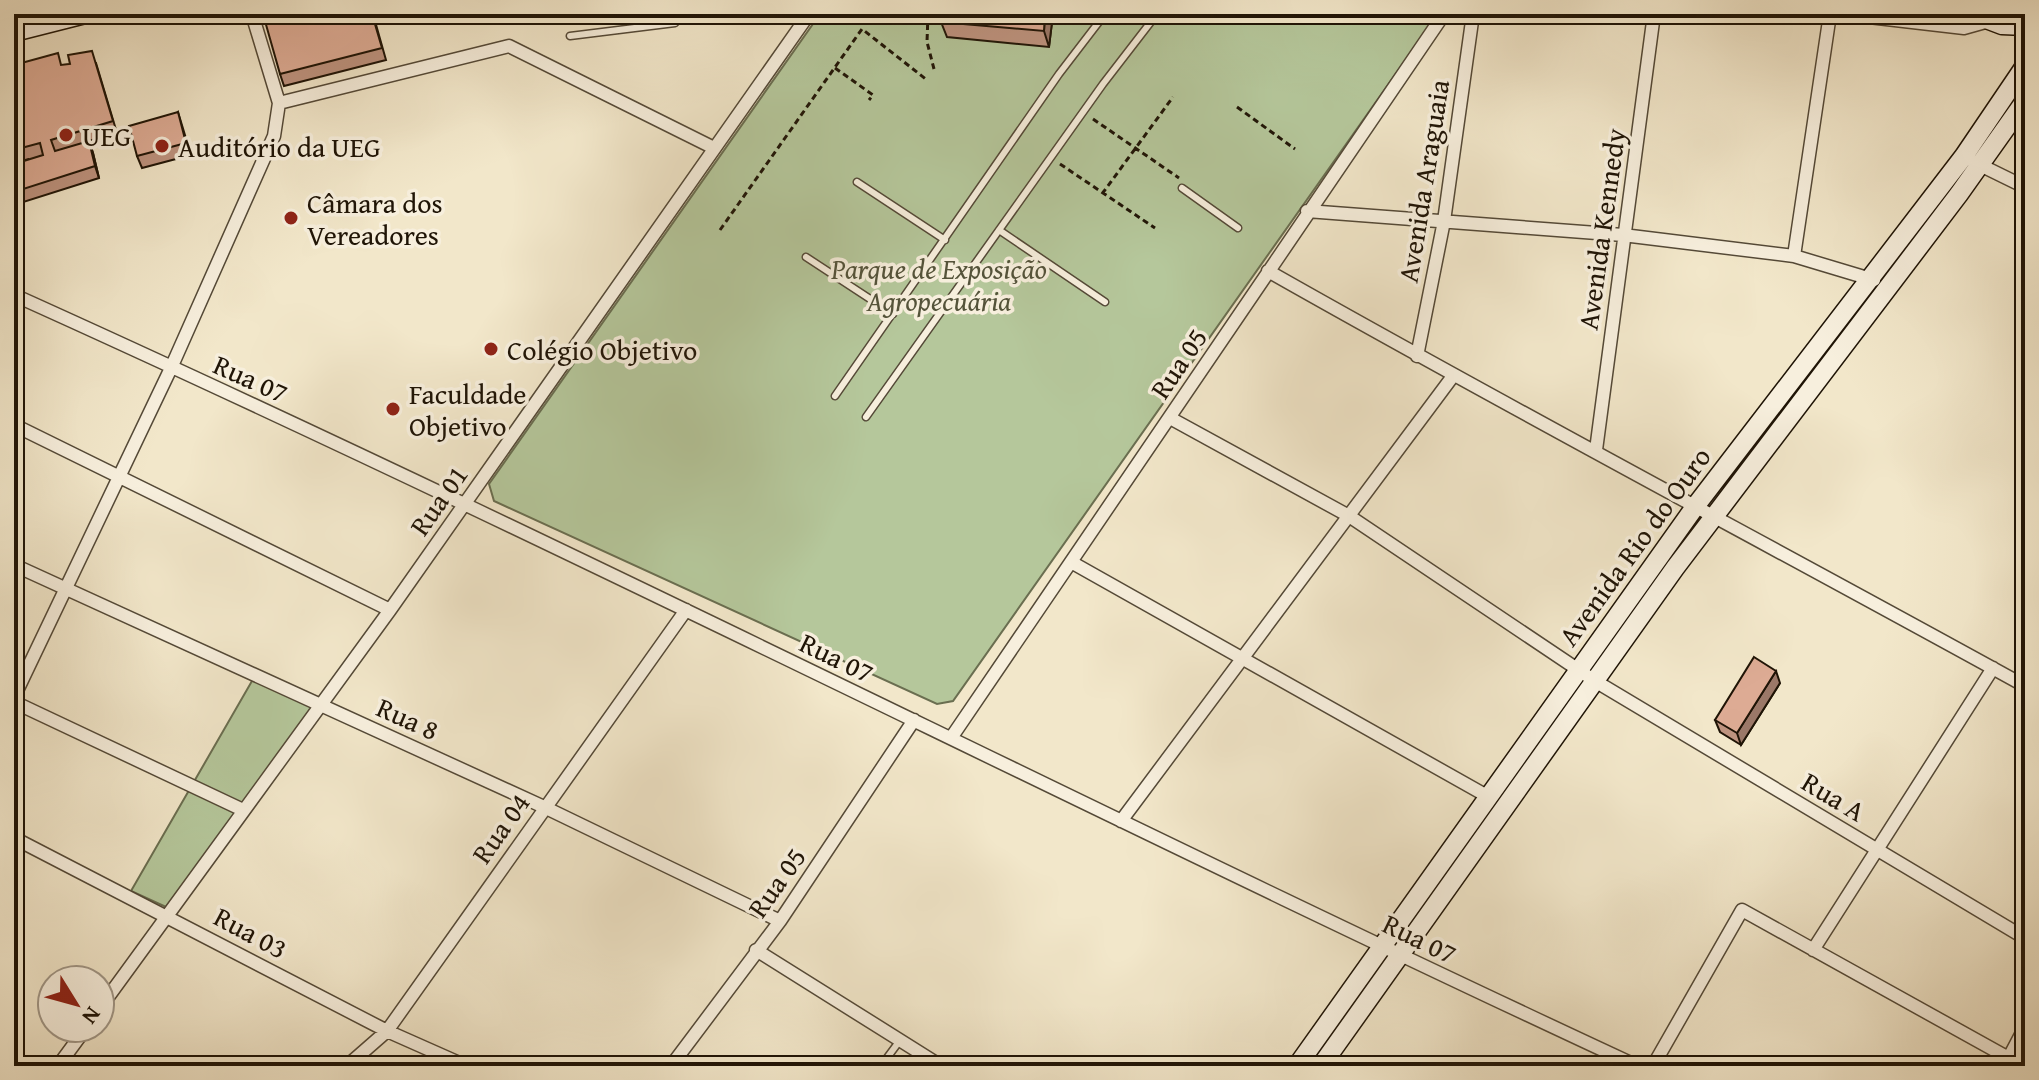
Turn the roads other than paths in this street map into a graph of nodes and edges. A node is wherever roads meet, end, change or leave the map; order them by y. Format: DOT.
graph roads {
  1 [pos="85,14"];
  2 [pos="252,14"];
  3 [pos="681,14"];
  4 [pos="809,14"];
  5 [pos="1105,14"];
  6 [pos="1157,14"];
  7 [pos="1444,14"];
  8 [pos="1473,14"];
  9 [pos="1654,14"];
  10 [pos="1830,14"];
  11 [pos="1843,14"];
  12 [pos="1981,18"];
  13 [pos="2023,28"];
  14 [pos="14,32"];
  15 [pos="570,36"];
  16 [pos="2025,66"];
  17 [pos="2025,101"];
  18 [pos="279,103"];
  19 [pos="714,148"];
  20 [pos="1972,161"];
  21 [pos="857,182"];
  22 [pos="1184,186"];
  23 [pos="2025,187"];
  24 [pos="1307,211"];
  25 [pos="1444,221"];
  26 [pos="1238,228"];
  27 [pos="999,230"];
  28 [pos="1623,235"];
  29 [pos="945,240"];
  30 [pos="1794,256"];
  31 [pos="806,257"];
  32 [pos="1268,271"];
  33 [pos="1869,278"];
  34 [pos="1889,286"];
  35 [pos="16,300"];
  36 [pos="1105,302"];
  37 [pos="893,314"];
  38 [pos="1417,356"];
  39 [pos="171,368"];
  40 [pos="1453,376"];
  41 [pos="835,396"];
  42 [pos="1765,414"];
  43 [pos="866,417"];
  44 [pos="1170,418"];
  45 [pos="14,425"];
  46 [pos="1782,427"];
  47 [pos="1596,450"];
  48 [pos="118,475"];
  49 [pos="464,504"];
  50 [pos="1697,504"];
  51 [pos="1715,514"];
  52 [pos="1349,516"];
  53 [pos="1071,562"];
  54 [pos="14,565"];
  55 [pos="65,588"];
  56 [pos="390,610"];
  57 [pos="686,610"];
  58 [pos="1244,660"];
  59 [pos="1993,668"];
  60 [pos="1578,670"];
  61 [pos="1595,681"];
  62 [pos="2025,686"];
  63 [pos="14,699"];
  64 [pos="318,704"];
  65 [pos="914,720"];
  66 [pos="951,738"];
  67 [pos="1487,796"];
  68 [pos="544,807"];
  69 [pos="243,810"];
  70 [pos="1121,821"];
  71 [pos="1464,829"];
  72 [pos="14,838"];
  73 [pos="1482,840"];
  74 [pos="1876,849"];
  75 [pos="167,915"];
  76 [pos="780,921"];
  77 [pos="2025,938"];
  78 [pos="1380,947"];
  79 [pos="756,950"];
  80 [pos="1813,950"];
  81 [pos="1398,955"];
  82 [pos="1355,982"];
  83 [pos="116,986"];
  84 [pos="1372,992"];
  85 [pos="2025,1027"];
  86 [pos="387,1031"];
  87 [pos="901,1039"];
  88 [pos="74,1044"];
  89 [pos="2006,1063"];
  90 [pos="58,1066"];
  91 [pos="347,1066"];
  92 [pos="466,1066"];
  93 [pos="671,1066"];
  94 [pos="881,1066"];
  95 [pos="941,1066"];
  96 [pos="1297,1066"];
  97 [pos="1321,1066"];
  98 [pos="1637,1066"];
  99 [pos="1653,1066"];
  100 [pos="2023,1066"];
  1 -- 14 [label="main road"];
  2 -- 18 [label="street"];
  3 -- 15 [label="lane"];
  4 -- 19 [label="street, Rua 01"];
  5 -- 29 [label="lane"];
  6 -- 27 [label="lane"];
  7 -- 24 [label="street, Rua 05"];
  8 -- 25 [label="street, Avenida Araguaia"];
  9 -- 28 [label="street, Avenida Kennedy"];
  10 -- 30 [label="street"];
  11 -- 12 [label="street"];
  12 -- 13 [label="main road"];
  16 -- 20 [label="main road, Avenida Rio do Ouro"];
  17 -- 20 [label="main road, Avenida Rio do Ouro"];
  18 -- 19 [label="street"];
  18 -- 39 [label="street"];
  19 -- 49 [label="street, Rua 01"];
  20 -- 23 [label="street"];
  20 -- 33 [label="main road, Avenida Rio do Ouro"];
  20 -- 34 [label="main road, Avenida Rio do Ouro"];
  21 -- 29 [label="lane"];
  22 -- 26 [label="lane"];
  24 -- 25 [label="street"];
  24 -- 32 [label="street, Rua 05"];
  25 -- 28 [label="street"];
  25 -- 38 [label="street, Avenida Araguaia"];
  27 -- 36 [label="lane"];
  27 -- 43 [label="lane"];
  28 -- 30 [label="street"];
  28 -- 47 [label="street, Avenida Kennedy"];
  29 -- 37 [label="lane"];
  30 -- 33 [label="street"];
  31 -- 37 [label="lane"];
  32 -- 38 [label="street"];
  32 -- 44 [label="street, Rua 05"];
  33 -- 34 [label="street"];
  33 -- 42 [label="main road, Avenida Rio do Ouro"];
  34 -- 46 [label="main road, Avenida Rio do Ouro"];
  35 -- 39 [label="street, Rua 07"];
  37 -- 41 [label="lane"];
  38 -- 40 [label="street"];
  39 -- 48 [label="street"];
  39 -- 49 [label="street, Rua 07"];
  40 -- 47 [label="street"];
  40 -- 52 [label="street"];
  42 -- 46 [label="main road"];
  42 -- 50 [label="main road, Avenida Rio do Ouro"];
  44 -- 52 [label="street, Rua A"];
  44 -- 53 [label="street, Rua 05"];
  45 -- 48 [label="street"];
  46 -- 51 [label="main road, Avenida Rio do Ouro"];
  47 -- 50 [label="street"];
  48 -- 55 [label="street"];
  48 -- 56 [label="street"];
  49 -- 56 [label="street, Rua 01"];
  49 -- 57 [label="street, Rua 07"];
  50 -- 51 [label="street"];
  50 -- 60 [label="main road, Avenida Rio do Ouro"];
  51 -- 59 [label="street"];
  51 -- 61 [label="main road, Avenida Rio do Ouro"];
  52 -- 58 [label="street"];
  52 -- 60 [label="street, Rua A"];
  53 -- 58 [label="street"];
  53 -- 66 [label="street, Rua 05"];
  54 -- 55 [label="street, Rua 8"];
  55 -- 63 [label="street"];
  55 -- 64 [label="street, Rua 8"];
  56 -- 64 [label="street, Rua 01"];
  57 -- 65 [label="street, Rua 07"];
  57 -- 68 [label="street, Rua 04"];
  58 -- 67 [label="street"];
  58 -- 70 [label="street"];
  59 -- 62 [label="street"];
  59 -- 74 [label="street"];
  60 -- 61 [label="street, Rua A"];
  60 -- 67 [label="main road, Avenida Rio do Ouro"];
  61 -- 73 [label="main road, Avenida Rio do Ouro"];
  61 -- 74 [label="street, Rua A"];
  63 -- 69 [label="street"];
  64 -- 68 [label="street, Rua 8"];
  64 -- 69 [label="street, Rua 01"];
  65 -- 66 [label="street, Rua 07"];
  65 -- 76 [label="street, Rua 05"];
  66 -- 70 [label="street, Rua 07"];
  67 -- 71 [label="main road, Avenida Rio do Ouro"];
  68 -- 76 [label="street, Rua 8"];
  68 -- 86 [label="street, Rua 04"];
  69 -- 75 [label="street, Rua 01"];
  70 -- 78 [label="street, Rua 07"];
  71 -- 73 [label="main road"];
  71 -- 78 [label="main road, Avenida Rio do Ouro"];
  72 -- 75 [label="street, Rua 03"];
  73 -- 81 [label="main road, Avenida Rio do Ouro"];
  74 -- 77 [label="street, Rua A"];
  74 -- 80 [label="street"];
  75 -- 83 [label="street, Rua 01"];
  75 -- 86 [label="street, Rua 03"];
  76 -- 79 [label="street, Rua 05"];
  78 -- 81 [label="street, Rua 07"];
  78 -- 82 [label="main road, Avenida Rio do Ouro"];
  79 -- 87 [label="street"];
  79 -- 93 [label="street, Rua 05"];
  80 -- 89 [label="street"];
  80 -- 99 [label="street"];
  81 -- 84 [label="main road, Avenida Rio do Ouro"];
  81 -- 98 [label="street, Rua 07"];
  82 -- 84 [label="main road"];
  82 -- 96 [label="main road, Avenida Rio do Ouro"];
  84 -- 97 [label="main road, Avenida Rio do Ouro"];
  85 -- 89 [label="street"];
  86 -- 91 [label="street, Rua 04"];
  86 -- 92 [label="street, Rua 03"];
  87 -- 94 [label="lane"];
  87 -- 95 [label="street"];
  88 -- 90 [label="street"];
  89 -- 100 [label="street"];
}
